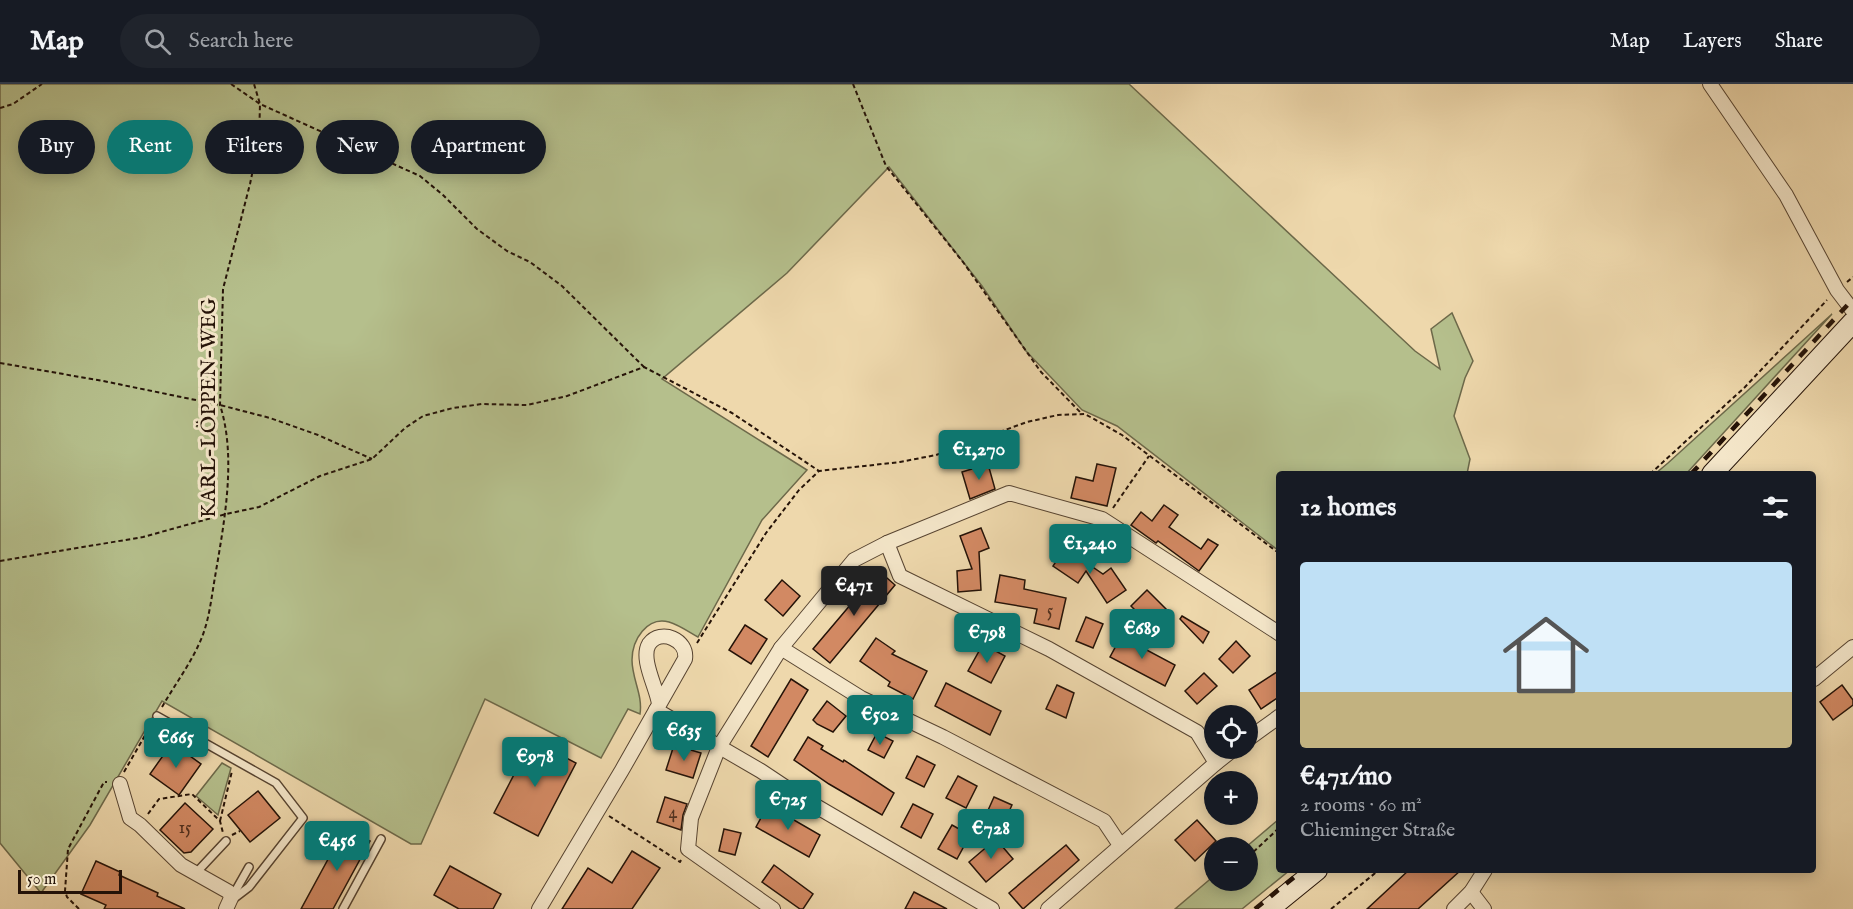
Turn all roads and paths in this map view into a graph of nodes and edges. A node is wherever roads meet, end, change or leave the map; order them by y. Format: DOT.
graph roads {
  1 [pos="42,84"];
  2 [pos="231,84"];
  3 [pos="254,84"];
  4 [pos="853,84"];
  5 [pos="1710,84"];
  6 [pos="260,104"];
  7 [pos="0,108"];
  8 [pos="1837,290"];
  9 [pos="1853,311"];
  10 [pos="1853,322"];
  11 [pos="0,363"];
  12 [pos="644,367"];
  13 [pos="220,405"];
  14 [pos="1083,414"];
  15 [pos="1150,456"];
  16 [pos="372,459"];
  17 [pos="819,471"];
  18 [pos="1653,471"];
  19 [pos="1715,471"];
  20 [pos="226,514"];
  21 [pos="1105,521"];
  22 [pos="886,543"];
  23 [pos="1276,551"];
  24 [pos="0,561"];
  25 [pos="1276,631"];
  26 [pos="1853,647"];
  27 [pos="781,648"];
  28 [pos="686,653"];
  29 [pos="1816,678"];
  30 [pos="658,707"];
  31 [pos="157,716"];
  32 [pos="1276,719"];
  33 [pos="1258,732"];
  34 [pos="719,747"];
  35 [pos="1221,759"];
  36 [pos="236,760"];
  37 [pos="1216,763"];
  38 [pos="120,784"];
  39 [pos="599,810"];
  40 [pos="220,821"];
  41 [pos="140,825"];
  42 [pos="240,831"];
  43 [pos="1276,831"];
  44 [pos="381,840"];
  45 [pos="226,841"];
  46 [pos="1120,845"];
  47 [pos="1258,848"];
  48 [pos="688,849"];
  49 [pos="249,867"];
  50 [pos="196,873"];
  51 [pos="1313,873"];
  52 [pos="1374,873"];
  53 [pos="1483,873"];
  54 [pos="1471,892"];
  55 [pos="228,905"];
  56 [pos="986,908"];
  57 [pos="79,909"];
  58 [pos="343,909"];
  59 [pos="539,909"];
  60 [pos="772,909"];
  61 [pos="1048,909"];
  62 [pos="1269,909"];
  63 [pos="1331,909"];
  64 [pos="1454,909"];
  65 [pos="1484,909"];
  1 -- 7 [label="path"];
  2 -- 6 [label="path"];
  3 -- 6 [label="path, KARL-LÖPPEN-WEG"];
  4 -- 14 [label="path"];
  5 -- 8 [label="street"];
  6 -- 12 [label="path"];
  6 -- 13 [label="path, KARL-LÖPPEN-WEG"];
  8 -- 9 [label="street"];
  8 -- 18 [label="path"];
  10 -- 19 [label="street"];
  11 -- 13 [label="path"];
  12 -- 16 [label="path"];
  12 -- 17 [label="path"];
  13 -- 16 [label="path"];
  13 -- 20 [label="path, KARL-LÖPPEN-WEG"];
  14 -- 15 [label="path"];
  14 -- 17 [label="path"];
  15 -- 21 [label="path"];
  15 -- 23 [label="path"];
  16 -- 20 [label="path"];
  17 -- 28 [label="path"];
  20 -- 24 [label="path"];
  20 -- 31 [label="path, KARL-LÖPPEN-WEG"];
  21 -- 22 [label="street"];
  21 -- 25 [label="street"];
  22 -- 27 [label="street"];
  22 -- 37 [label="street"];
  26 -- 29 [label="street"];
  27 -- 34 [label="street"];
  27 -- 46 [label="street"];
  28 -- 30 [label="street"];
  28 -- 30 [label="street"];
  30 -- 34 [label="street"];
  30 -- 39 [label="street"];
  31 -- 36 [label="lane"];
  31 -- 38 [label="path, KARL-LÖPPEN-WEG"];
  32 -- 33 [label="street"];
  34 -- 48 [label="street"];
  34 -- 56 [label="street"];
  35 -- 37 [label="street"];
  36 -- 40 [label="path"];
  36 -- 55 [label="lane"];
  37 -- 46 [label="street"];
  38 -- 41 [label="street"];
  38 -- 57 [label="path"];
  39 -- 48 [label="path"];
  39 -- 59 [label="street"];
  40 -- 41 [label="path"];
  40 -- 45 [label="path"];
  41 -- 50 [label="street"];
  42 -- 45 [label="path"];
  43 -- 47 [label="path"];
  44 -- 58 [label="lane"];
  45 -- 50 [label="lane"];
  46 -- 61 [label="street"];
  48 -- 60 [label="street"];
  49 -- 55 [label="lane"];
  50 -- 55 [label="street"];
  51 -- 62 [label="street"];
  52 -- 63 [label="path"];
  53 -- 54 [label="street"];
  54 -- 64 [label="street"];
  54 -- 65 [label="street"];
}
